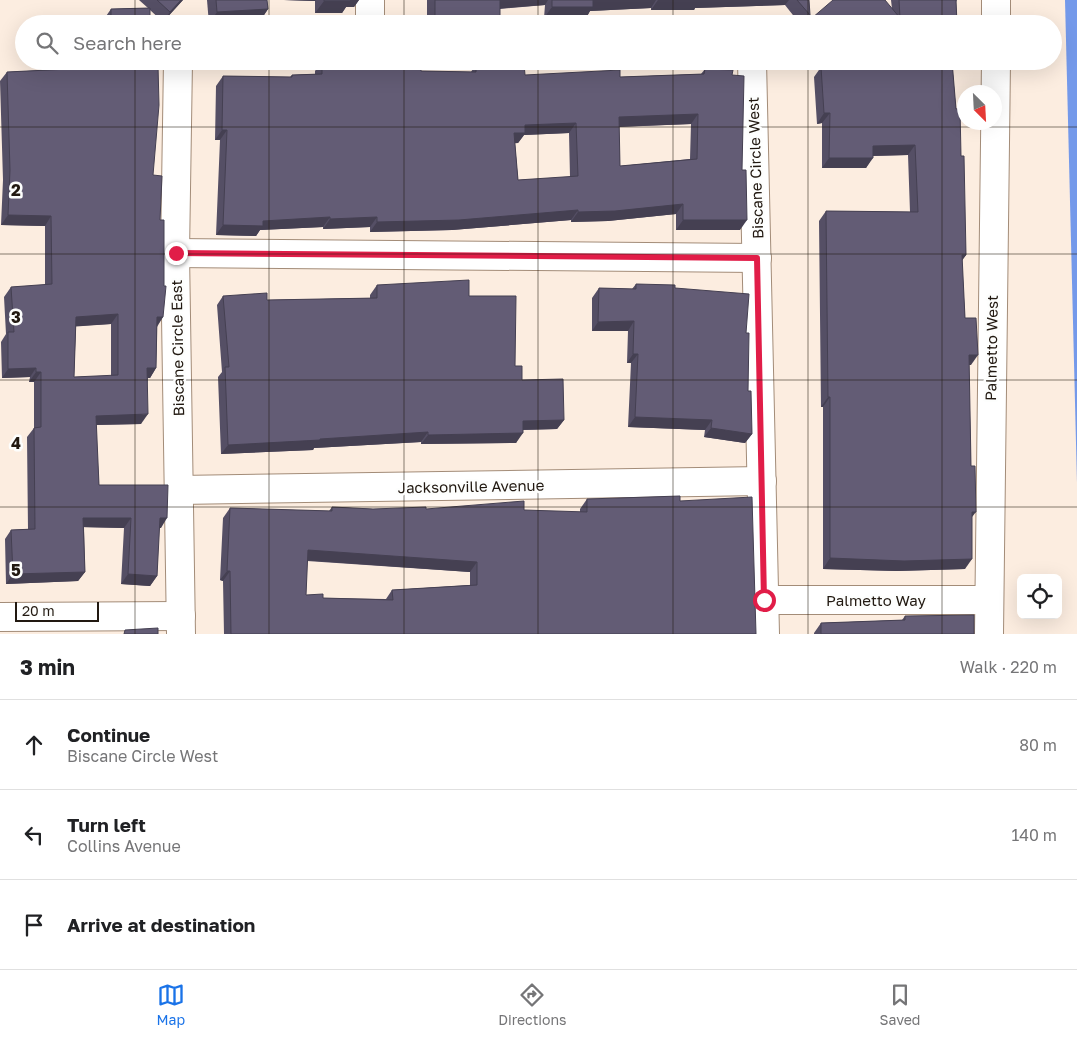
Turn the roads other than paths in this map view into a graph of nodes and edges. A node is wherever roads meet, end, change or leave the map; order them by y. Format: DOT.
graph roads {
  1 [pos="370,0"];
  2 [pos="996,0"];
  3 [pos="370,15"];
  4 [pos="996,15"];
  5 [pos="178,70"];
  6 [pos="752,70"];
  7 [pos="996,70"];
  8 [pos="176,253"];
  9 [pos="757,258"];
  10 [pos="762,481"];
  11 [pos="179,490"];
  12 [pos="764,600"];
  13 [pos="988,600"];
  14 [pos="0,617"];
  15 [pos="181,625"];
  16 [pos="764,634"];
  17 [pos="989,634"];
  1 -- 3 [label="street"];
  2 -- 4 [label="street"];
  5 -- 8 [label="street, Biscane Circle East"];
  6 -- 9 [label="street, Biscane Circle West"];
  7 -- 13 [label="street, Palmetto West"];
  8 -- 9 [label="street"];
  8 -- 11 [label="street, Biscane Circle East"];
  9 -- 10 [label="street, Biscane Circle West"];
  10 -- 11 [label="street, Jacksonville Avenue"];
  10 -- 12 [label="street, Biscane Circle West"];
  11 -- 15 [label="street, Biscane Circle East"];
  12 -- 13 [label="street, Palmetto Way"];
  12 -- 16 [label="street, Biscane Circle West"];
  13 -- 17 [label="street, Palmetto West"];
  14 -- 15 [label="street"];
}
